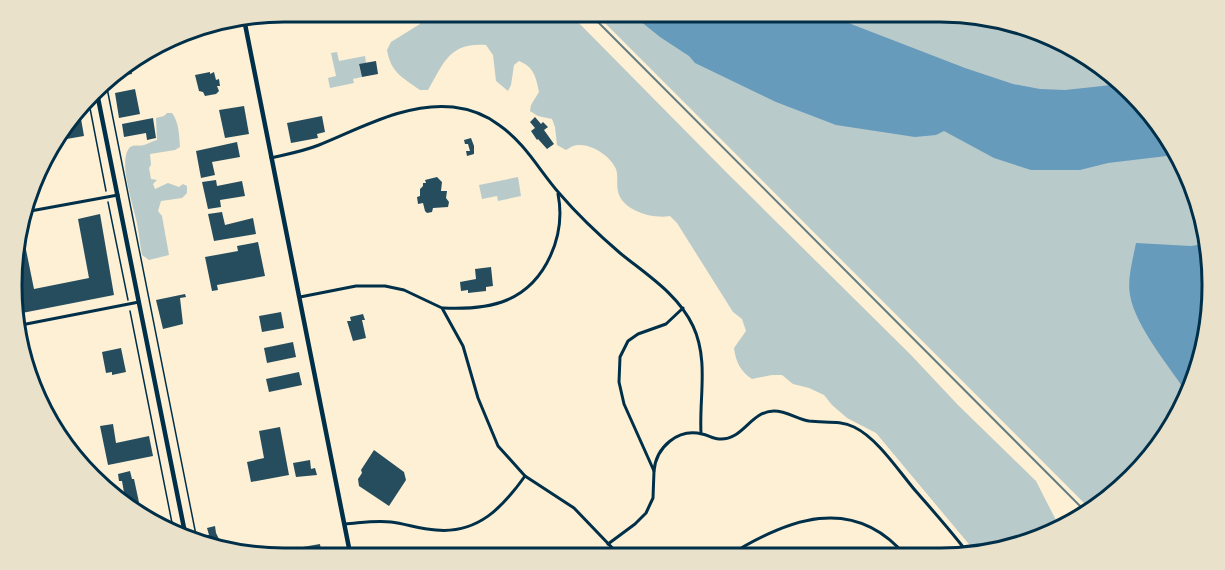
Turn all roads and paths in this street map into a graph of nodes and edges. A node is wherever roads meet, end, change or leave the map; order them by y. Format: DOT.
graph roads {
  1 [pos="245,26"];
  2 [pos="108,92"];
  3 [pos="99,99"];
  4 [pos="90,109"];
  5 [pos="271,158"];
  6 [pos="106,192"];
  7 [pos="558,192"];
  8 [pos="118,195"];
  9 [pos="109,206"];
  10 [pos="33,211"];
  11 [pos="300,297"];
  12 [pos="128,302"];
  13 [pos="139,302"];
  14 [pos="442,308"];
  15 [pos="683,308"];
  16 [pos="130,312"];
  17 [pos="26,324"];
  18 [pos="701,433"];
  19 [pos="654,471"];
  20 [pos="525,476"];
  21 [pos="172,521"];
  22 [pos="345,524"];
  23 [pos="184,527"];
  24 [pos="195,532"];
  25 [pos="608,544"];
  26 [pos="962,546"];
  27 [pos="349,548"];
  28 [pos="612,548"];
  29 [pos="741,548"];
  30 [pos="899,548"];
  1 -- 5 [label="main road"];
  2 -- 24 [label="path"];
  3 -- 8 [label="main road"];
  4 -- 6 [label="path"];
  5 -- 7 [label="street"];
  5 -- 11 [label="main road"];
  7 -- 14 [label="street"];
  7 -- 15 [label="street"];
  8 -- 10 [label="street"];
  8 -- 13 [label="main road"];
  9 -- 12 [label="path"];
  11 -- 14 [label="street"];
  11 -- 22 [label="main road"];
  13 -- 17 [label="street"];
  13 -- 23 [label="main road"];
  14 -- 20 [label="street"];
  15 -- 18 [label="street"];
  15 -- 19 [label="street"];
  16 -- 21 [label="path"];
  18 -- 19 [label="street"];
  18 -- 26 [label="street"];
  19 -- 25 [label="street"];
  20 -- 22 [label="street"];
  20 -- 25 [label="street"];
  22 -- 27 [label="main road"];
  25 -- 28 [label="street"];
  29 -- 30 [label="street"];
}
